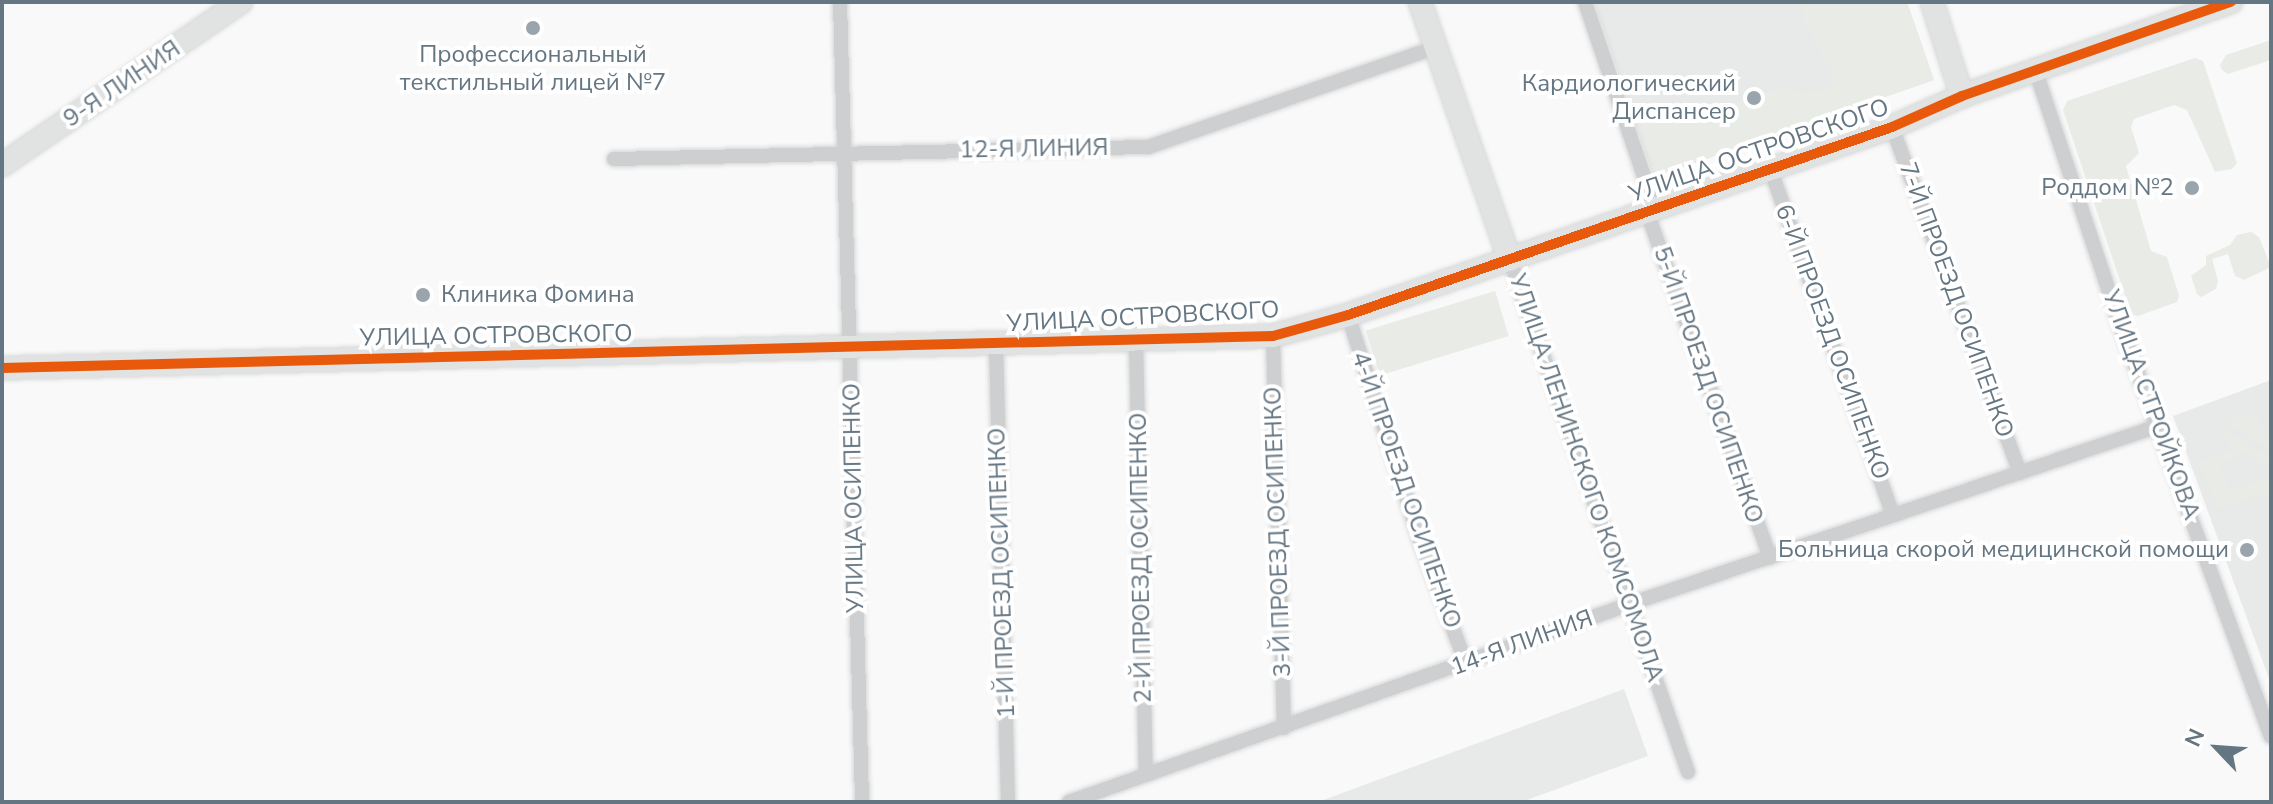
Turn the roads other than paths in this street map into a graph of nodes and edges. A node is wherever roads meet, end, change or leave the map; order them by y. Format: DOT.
graph roads {
  1 [pos="241,2"];
  2 [pos="840,2"];
  3 [pos="1420,2"];
  4 [pos="1585,2"];
  5 [pos="1932,2"];
  6 [pos="2231,2"];
  7 [pos="1436,47"];
  8 [pos="2036,72"];
  9 [pos="1962,96"];
  10 [pos="1892,127"];
  11 [pos="843,152"];
  12 [pos="614,159"];
  13 [pos="2,165"];
  14 [pos="1770,168"];
  15 [pos="1651,210"];
  16 [pos="1510,260"];
  17 [pos="1348,315"];
  18 [pos="1273,336"];
  19 [pos="1136,341"];
  20 [pos="996,344"];
  21 [pos="850,346"];
  22 [pos="2,368"];
  23 [pos="2158,426"];
  24 [pos="2020,473"];
  25 [pos="1893,515"];
  26 [pos="1770,558"];
  27 [pos="1630,604"];
  28 [pos="1466,664"];
  29 [pos="1284,728"];
  30 [pos="2271,736"];
  31 [pos="1688,772"];
  32 [pos="1146,775"];
  33 [pos="862,802"];
  34 [pos="1008,802"];
  35 [pos="1069,802"];
  1 -- 13 [label="street, 9-Я ЛИНИЯ"];
  2 -- 11 [label="street, УЛИЦА ОСИПЕНКО"];
  3 -- 7 [label="street, УЛИЦА ЛЕНИНСКОГО КОМСОМОЛА"];
  4 -- 15 [label="street, 5-Й ПРОЕЗД ОСИПЕНКО"];
  5 -- 9 [label="street"];
  6 -- 8 [label="street, УЛИЦА ОСТРОВСКОГО"];
  7 -- 11 [label="street, 12-Я ЛИНИЯ"];
  7 -- 16 [label="street, УЛИЦА ЛЕНИНСКОГО КОМСОМОЛА"];
  8 -- 9 [label="street, УЛИЦА ОСТРОВСКОГО"];
  8 -- 23 [label="street, УЛИЦА СТРОЙКОВА"];
  9 -- 10 [label="street, УЛИЦА ОСТРОВСКОГО"];
  10 -- 14 [label="street, УЛИЦА ОСТРОВСКОГО"];
  10 -- 24 [label="street, 7-Й ПРОЕЗД ОСИПЕНКО"];
  11 -- 12 [label="street, 12-Я ЛИНИЯ"];
  11 -- 21 [label="street, УЛИЦА ОСИПЕНКО"];
  14 -- 15 [label="street, УЛИЦА ОСТРОВСКОГО"];
  14 -- 25 [label="street, 6-Й ПРОЕЗД ОСИПЕНКО"];
  15 -- 16 [label="street, УЛИЦА ОСТРОВСКОГО"];
  15 -- 26 [label="street, 5-Й ПРОЕЗД ОСИПЕНКО"];
  16 -- 17 [label="street, УЛИЦА ОСТРОВСКОГО"];
  16 -- 27 [label="street, УЛИЦА ЛЕНИНСКОГО КОМСОМОЛА"];
  17 -- 18 [label="street, УЛИЦА ОСТРОВСКОГО"];
  17 -- 28 [label="street, 4-Й ПРОЕЗД ОСИПЕНКО"];
  18 -- 19 [label="street, УЛИЦА ОСТРОВСКОГО"];
  18 -- 29 [label="street, 3-Й ПРОЕЗД ОСИПЕНКО"];
  19 -- 20 [label="street, УЛИЦА ОСТРОВСКОГО"];
  19 -- 32 [label="street, 2-Й ПРОЕЗД ОСИПЕНКО"];
  20 -- 21 [label="street, УЛИЦА ОСТРОВСКОГО"];
  20 -- 34 [label="street, 1-Й ПРОЕЗД ОСИПЕНКО"];
  21 -- 22 [label="street, УЛИЦА ОСТРОВСКОГО"];
  21 -- 33 [label="street, УЛИЦА ОСИПЕНКО"];
  23 -- 24 [label="street, 14-Я ЛИНИЯ"];
  23 -- 30 [label="street, УЛИЦА СТРОЙКОВА"];
  24 -- 25 [label="street, 14-Я ЛИНИЯ"];
  25 -- 26 [label="street, 14-Я ЛИНИЯ"];
  26 -- 27 [label="street, 14-Я ЛИНИЯ"];
  27 -- 28 [label="street, 14-Я ЛИНИЯ"];
  27 -- 31 [label="street, УЛИЦА ЛЕНИНСКОГО КОМСОМОЛА"];
  28 -- 29 [label="street, 14-Я ЛИНИЯ"];
  29 -- 32 [label="street, 14-Я ЛИНИЯ"];
  32 -- 35 [label="street, 14-Я ЛИНИЯ"];
}
